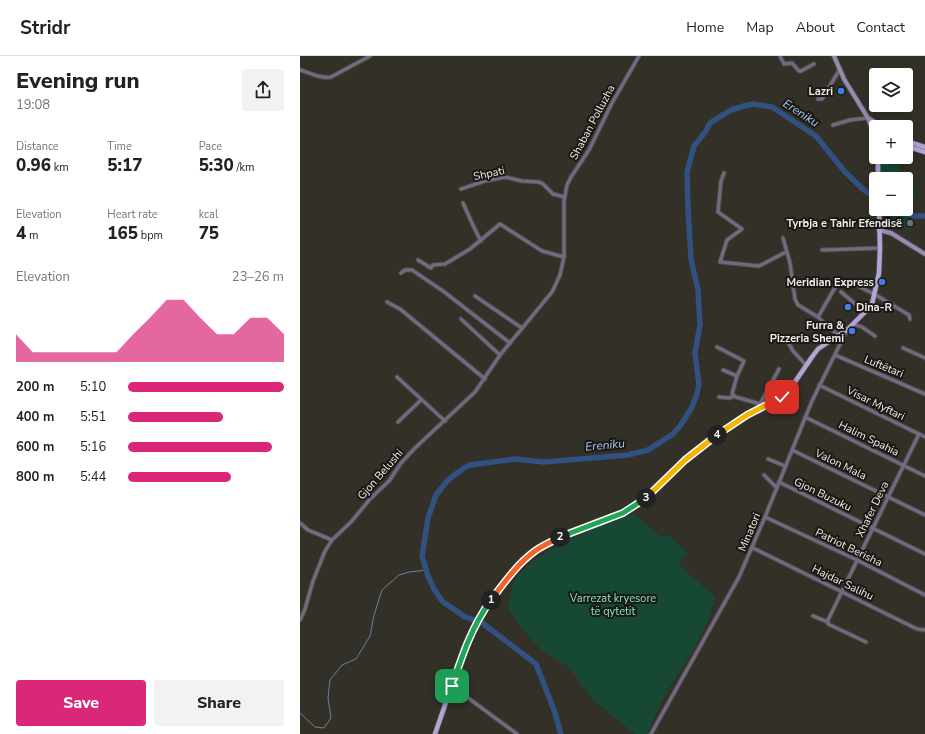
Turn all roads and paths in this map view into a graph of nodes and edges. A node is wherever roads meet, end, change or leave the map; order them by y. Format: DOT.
graph roads {
  1 [pos="370,56"];
  2 [pos="639,56"];
  3 [pos="780,56"];
  4 [pos="834,56"];
  5 [pos="814,64"];
  6 [pos="840,69"];
  7 [pos="300,70"];
  8 [pos="818,99"];
  9 [pos="868,118"];
  10 [pos="871,120"];
  11 [pos="833,125"];
  12 [pos="913,144"];
  13 [pos="913,148"];
  14 [pos="925,148"];
  15 [pos="925,152"];
  16 [pos="724,173"];
  17 [pos="462,189"];
  18 [pos="564,197"];
  19 [pos="462,203"];
  20 [pos="879,216"];
  21 [pos="879,230"];
  22 [pos="783,238"];
  23 [pos="481,241"];
  24 [pos="880,248"];
  25 [pos="822,250"];
  26 [pos="786,252"];
  27 [pos="925,254"];
  28 [pos="564,258"];
  29 [pos="418,260"];
  30 [pos="401,273"];
  31 [pos="848,282"];
  32 [pos="836,286"];
  33 [pos="841,292"];
  34 [pos="874,294"];
  35 [pos="475,296"];
  36 [pos="387,302"];
  37 [pos="865,312"];
  38 [pos="818,317"];
  39 [pos="461,319"];
  40 [pos="910,319"];
  41 [pos="853,324"];
  42 [pos="522,328"];
  43 [pos="848,329"];
  44 [pos="838,335"];
  45 [pos="875,336"];
  46 [pos="788,342"];
  47 [pos="510,343"];
  48 [pos="717,347"];
  49 [pos="903,348"];
  50 [pos="500,355"];
  51 [pos="835,355"];
  52 [pos="925,358"];
  53 [pos="806,366"];
  54 [pos="779,369"];
  55 [pos="723,370"];
  56 [pos="737,376"];
  57 [pos="397,377"];
  58 [pos="485,379"];
  59 [pos="819,385"];
  60 [pos="925,394"];
  61 [pos="719,396"];
  62 [pos="734,396"];
  63 [pos="421,400"];
  64 [pos="761,406"];
  65 [pos="805,417"];
  66 [pos="445,421"];
  67 [pos="398,422"];
  68 [pos="919,434"];
  69 [pos="925,437"];
  70 [pos="792,450"];
  71 [pos="768,459"];
  72 [pos="785,466"];
  73 [pos="904,466"];
  74 [pos="764,475"];
  75 [pos="925,476"];
  76 [pos="779,482"];
  77 [pos="776,488"];
  78 [pos="888,497"];
  79 [pos="925,515"];
  80 [pos="765,517"];
  81 [pos="300,523"];
  82 [pos="873,529"];
  83 [pos="332,540"];
  84 [pos="753,548"];
  85 [pos="925,554"];
  86 [pos="857,560"];
  87 [pos="842,591"];
  88 [pos="925,595"];
  89 [pos="813,616"];
  90 [pos="300,620"];
  91 [pos="828,622"];
  92 [pos="925,630"];
  93 [pos="866,642"];
  94 [pos="452,686"];
  95 [pos="435,734"];
  96 [pos="517,734"];
  97 [pos="651,734"];
  1 -- 7 [label="street"];
  2 -- 18 [label="street, Shaban Polluzha"];
  3 -- 5 [label="street"];
  4 -- 6 [label="street"];
  6 -- 8 [label="street"];
  6 -- 9 [label="street"];
  9 -- 10 [label="street"];
  9 -- 11 [label="street"];
  12 -- 14 [label="main road"];
  13 -- 15 [label="main road"];
  16 -- 26 [label="street"];
  17 -- 18 [label="street, Shpati"];
  18 -- 28 [label="street, Gjon Belushi"];
  19 -- 23 [label="street"];
  20 -- 21 [label="main road"];
  21 -- 24 [label="main road"];
  21 -- 27 [label="street"];
  22 -- 26 [label="street"];
  23 -- 28 [label="street"];
  23 -- 29 [label="street"];
  24 -- 25 [label="street"];
  24 -- 34 [label="main road"];
  26 -- 38 [label="street"];
  28 -- 42 [label="street, Gjon Belushi"];
  30 -- 47 [label="street"];
  31 -- 34 [label="street"];
  32 -- 38 [label="street"];
  33 -- 37 [label="street"];
  34 -- 37 [label="main road"];
  34 -- 40 [label="street"];
  35 -- 42 [label="street"];
  36 -- 58 [label="street"];
  37 -- 41 [label="main road"];
  38 -- 44 [label="street"];
  39 -- 50 [label="street"];
  41 -- 43 [label="main road"];
  41 -- 45 [label="street"];
  42 -- 47 [label="street, Gjon Belushi"];
  43 -- 44 [label="main road"];
  43 -- 51 [label="street, Minatori"];
  44 -- 53 [label="main road"];
  46 -- 53 [label="street"];
  47 -- 50 [label="street, Gjon Belushi"];
  48 -- 56 [label="street"];
  49 -- 52 [label="street"];
  50 -- 58 [label="street, Gjon Belushi"];
  51 -- 59 [label="street, Minatori"];
  51 -- 60 [label="street, Luftëtari"];
  53 -- 64 [label="main road"];
  54 -- 64 [label="street"];
  55 -- 56 [label="street"];
  56 -- 62 [label="street"];
  57 -- 63 [label="street"];
  58 -- 66 [label="street, Gjon Belushi"];
  59 -- 65 [label="street, Minatori"];
  59 -- 68 [label="street, Visar Myftari"];
  61 -- 62 [label="street"];
  62 -- 64 [label="street"];
  63 -- 66 [label="street"];
  63 -- 67 [label="street"];
  64 -- 94 [label="main road"];
  65 -- 70 [label="street, Minatori"];
  65 -- 73 [label="street, Halim Spahia"];
  66 -- 83 [label="street, Gjon Belushi"];
  68 -- 69 [label="street, Visar Myftari"];
  68 -- 73 [label="street, Xhafer Deva"];
  70 -- 72 [label="street, Minatori"];
  70 -- 78 [label="street, Valon Mala"];
  71 -- 72 [label="street"];
  72 -- 76 [label="street, Minatori"];
  73 -- 75 [label="street, Halim Spahia"];
  73 -- 78 [label="street, Xhafer Deva"];
  74 -- 77 [label="street"];
  76 -- 77 [label="street, Minatori"];
  76 -- 82 [label="street, Gjon Buzuku"];
  77 -- 80 [label="street, Minatori"];
  78 -- 79 [label="street, Valon Mala"];
  78 -- 82 [label="street, Xhafer Deva"];
  80 -- 84 [label="street, Minatori"];
  80 -- 86 [label="street, Patriot Berisha"];
  81 -- 83 [label="street"];
  82 -- 85 [label="street, Gjon Buzuku"];
  82 -- 86 [label="street, Xhafer Deva"];
  83 -- 90 [label="street, Gjon Belushi"];
  84 -- 87 [label="street, Hajdar Salihu"];
  84 -- 97 [label="street, Minatori"];
  86 -- 87 [label="street, Xhafer Deva"];
  86 -- 88 [label="street, Patriot Berisha"];
  87 -- 91 [label="street, Xhafer Deva"];
  87 -- 92 [label="street, Hajdar Salihu"];
  89 -- 91 [label="street"];
  91 -- 93 [label="street"];
  94 -- 95 [label="main road"];
  94 -- 96 [label="street"];
}
